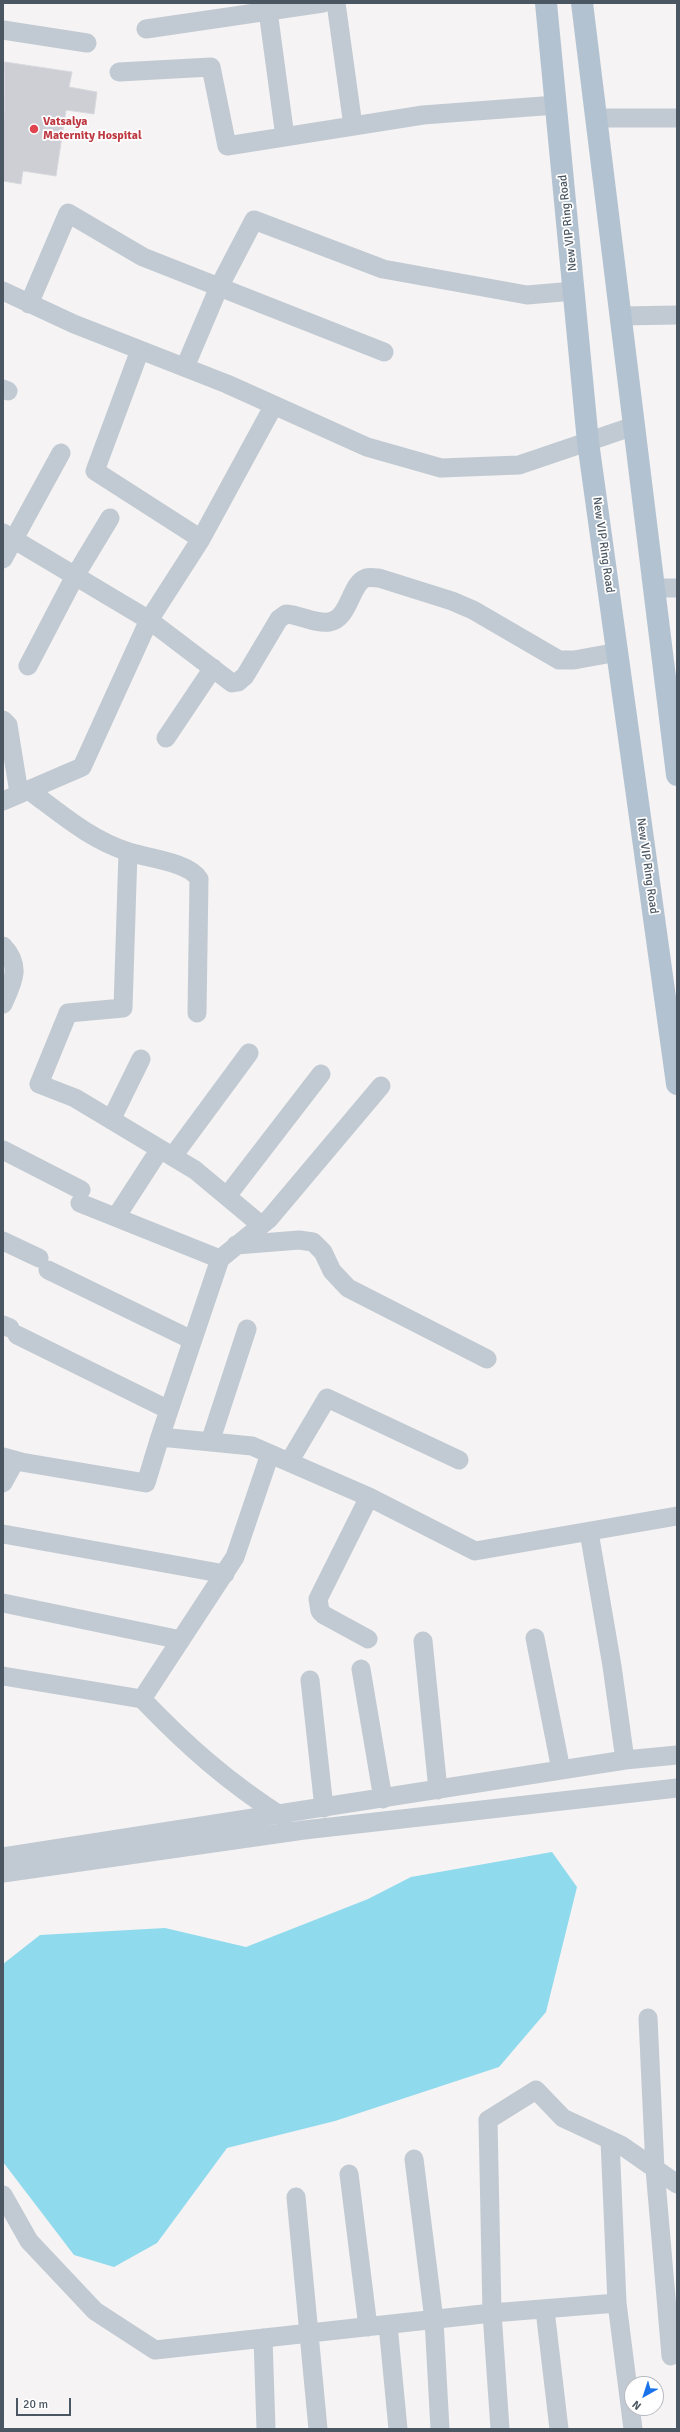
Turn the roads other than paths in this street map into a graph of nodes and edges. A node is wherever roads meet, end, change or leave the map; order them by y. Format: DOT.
graph roads {
  1 [pos="323,3"];
  2 [pos="336,3"];
  3 [pos="546,3"];
  4 [pos="582,3"];
  5 [pos="268,11"];
  6 [pos="146,29"];
  7 [pos="3,30"];
  8 [pos="87,43"];
  9 [pos="119,72"];
  10 [pos="556,105"];
  11 [pos="596,118"];
  12 [pos="677,118"];
  13 [pos="353,126"];
  14 [pos="285,137"];
  15 [pos="219,287"];
  16 [pos="574,290"];
  17 [pos="3,292"];
  18 [pos="29,304"];
  19 [pos="677,315"];
  20 [pos="621,316"];
  21 [pos="140,350"];
  22 [pos="384,352"];
  23 [pos="185,368"];
  24 [pos="274,405"];
  25 [pos="634,426"];
  26 [pos="588,442"];
  27 [pos="61,453"];
  28 [pos="110,518"];
  29 [pos="8,536"];
  30 [pos="201,540"];
  31 [pos="3,559"];
  32 [pos="75,576"];
  33 [pos="654,588"];
  34 [pos="677,588"];
  35 [pos="149,620"];
  36 [pos="618,652"];
  37 [pos="28,666"];
  38 [pos="213,668"];
  39 [pos="3,720"];
  40 [pos="166,738"];
  41 [pos="677,775"];
  42 [pos="17,795"];
  43 [pos="128,852"];
  44 [pos="3,946"];
  45 [pos="3,1004"];
  46 [pos="197,1012"];
  47 [pos="249,1053"];
  48 [pos="141,1059"];
  49 [pos="321,1074"];
  50 [pos="677,1084"];
  51 [pos="381,1086"];
  52 [pos="111,1120"];
  53 [pos="3,1150"];
  54 [pos="166,1152"];
  55 [pos="227,1196"];
  56 [pos="116,1217"];
  57 [pos="261,1225"];
  58 [pos="3,1241"];
  59 [pos="236,1245"];
  60 [pos="220,1259"];
  61 [pos="10,1329"];
  62 [pos="247,1329"];
  63 [pos="192,1340"];
  64 [pos="487,1359"];
  65 [pos="169,1410"];
  66 [pos="160,1437"];
  67 [pos="210,1442"];
  68 [pos="270,1454"];
  69 [pos="9,1459"];
  70 [pos="459,1460"];
  71 [pos="289,1462"];
  72 [pos="3,1483"];
  73 [pos="369,1497"];
  74 [pos="677,1516"];
  75 [pos="588,1532"];
  76 [pos="3,1534"];
  77 [pos="225,1574"];
  78 [pos="3,1603"];
  79 [pos="535,1638"];
  80 [pos="368,1639"];
  81 [pos="181,1640"];
  82 [pos="423,1641"];
  83 [pos="361,1669"];
  84 [pos="3,1676"];
  85 [pos="310,1680"];
  86 [pos="142,1699"];
  87 [pos="677,1755"];
  88 [pos="625,1760"];
  89 [pos="561,1770"];
  90 [pos="677,1788"];
  91 [pos="438,1790"];
  92 [pos="383,1799"];
  93 [pos="324,1808"];
  94 [pos="280,1815"];
  95 [pos="304,1830"];
  96 [pos="3,1857"];
  97 [pos="3,1873"];
  98 [pos="648,2018"];
  99 [pos="610,2140"];
  100 [pos="414,2159"];
  101 [pos="656,2169"];
  102 [pos="349,2174"];
  103 [pos="677,2184"];
  104 [pos="296,2197"];
  105 [pos="5,2201"];
  106 [pos="617,2302"];
  107 [pos="545,2310"];
  108 [pos="492,2313"];
  109 [pos="434,2320"];
  110 [pos="388,2325"];
  111 [pos="368,2327"];
  112 [pos="310,2333"];
  113 [pos="263,2338"];
  114 [pos="671,2356"];
  115 [pos="266,2429"];
  116 [pos="318,2429"];
  117 [pos="398,2429"];
  118 [pos="440,2429"];
  119 [pos="500,2429"];
  120 [pos="559,2429"];
  121 [pos="633,2429"];
  1 -- 5 [label="street"];
  2 -- 13 [label="street"];
  3 -- 10 [label="main road, New VIP Ring Road"];
  4 -- 11 [label="main road"];
  5 -- 6 [label="street"];
  5 -- 14 [label="street"];
  7 -- 8 [label="street"];
  9 -- 14 [label="street"];
  10 -- 13 [label="street"];
  10 -- 16 [label="main road, New VIP Ring Road"];
  11 -- 12 [label="street"];
  11 -- 20 [label="main road"];
  13 -- 14 [label="street"];
  15 -- 16 [label="street"];
  15 -- 18 [label="street"];
  15 -- 22 [label="street"];
  15 -- 23 [label="street"];
  16 -- 26 [label="main road, New VIP Ring Road"];
  17 -- 18 [label="street"];
  18 -- 21 [label="street"];
  19 -- 20 [label="street"];
  20 -- 25 [label="main road"];
  21 -- 23 [label="street"];
  21 -- 30 [label="street"];
  23 -- 24 [label="street"];
  24 -- 26 [label="street"];
  24 -- 30 [label="street"];
  25 -- 26 [label="street"];
  25 -- 33 [label="main road"];
  26 -- 36 [label="main road, New VIP Ring Road"];
  27 -- 29 [label="street"];
  28 -- 32 [label="street"];
  29 -- 31 [label="street"];
  29 -- 32 [label="street"];
  30 -- 35 [label="street"];
  32 -- 35 [label="street"];
  32 -- 37 [label="street"];
  33 -- 34 [label="street"];
  33 -- 41 [label="main road"];
  35 -- 38 [label="street"];
  35 -- 42 [label="street"];
  36 -- 38 [label="street"];
  36 -- 50 [label="main road, New VIP Ring Road"];
  38 -- 40 [label="street"];
  39 -- 42 [label="street"];
  42 -- 43 [label="street"];
  43 -- 46 [label="street"];
  43 -- 52 [label="street"];
  44 -- 45 [label="street"];
  47 -- 54 [label="street"];
  48 -- 52 [label="street"];
  49 -- 55 [label="street"];
  51 -- 57 [label="street"];
  52 -- 54 [label="street"];
  53 -- 56 [label="street"];
  54 -- 55 [label="street"];
  54 -- 56 [label="street"];
  55 -- 57 [label="street"];
  56 -- 60 [label="street"];
  57 -- 59 [label="street"];
  58 -- 63 [label="street"];
  59 -- 60 [label="street"];
  59 -- 64 [label="street"];
  60 -- 63 [label="street"];
  61 -- 65 [label="street"];
  62 -- 67 [label="street"];
  63 -- 65 [label="street"];
  65 -- 66 [label="street"];
  66 -- 67 [label="street"];
  66 -- 69 [label="street"];
  67 -- 68 [label="street"];
  68 -- 71 [label="street"];
  68 -- 77 [label="street"];
  69 -- 72 [label="street"];
  70 -- 71 [label="street"];
  71 -- 73 [label="street"];
  73 -- 75 [label="street"];
  73 -- 80 [label="street"];
  74 -- 75 [label="street"];
  75 -- 88 [label="street"];
  76 -- 77 [label="street"];
  77 -- 81 [label="street"];
  78 -- 81 [label="street"];
  79 -- 89 [label="street"];
  81 -- 86 [label="street"];
  82 -- 91 [label="street"];
  83 -- 92 [label="street"];
  84 -- 86 [label="street"];
  85 -- 93 [label="street"];
  86 -- 94 [label="street"];
  87 -- 88 [label="street"];
  88 -- 89 [label="street"];
  89 -- 91 [label="street"];
  90 -- 95 [label="street"];
  91 -- 92 [label="street"];
  92 -- 93 [label="street"];
  93 -- 94 [label="street"];
  94 -- 95 [label="street"];
  94 -- 96 [label="street"];
  95 -- 97 [label="street"];
  98 -- 101 [label="street"];
  99 -- 101 [label="street"];
  99 -- 106 [label="street"];
  99 -- 108 [label="street"];
  100 -- 109 [label="street"];
  101 -- 103 [label="street"];
  101 -- 114 [label="street"];
  102 -- 111 [label="street"];
  104 -- 112 [label="street"];
  105 -- 113 [label="street"];
  106 -- 107 [label="street"];
  106 -- 121 [label="street"];
  107 -- 108 [label="street"];
  107 -- 120 [label="street"];
  108 -- 109 [label="street"];
  108 -- 119 [label="street"];
  109 -- 110 [label="street"];
  109 -- 118 [label="street"];
  110 -- 111 [label="street"];
  110 -- 117 [label="street"];
  111 -- 112 [label="street"];
  112 -- 113 [label="street"];
  112 -- 116 [label="street"];
  113 -- 115 [label="street"];
}
